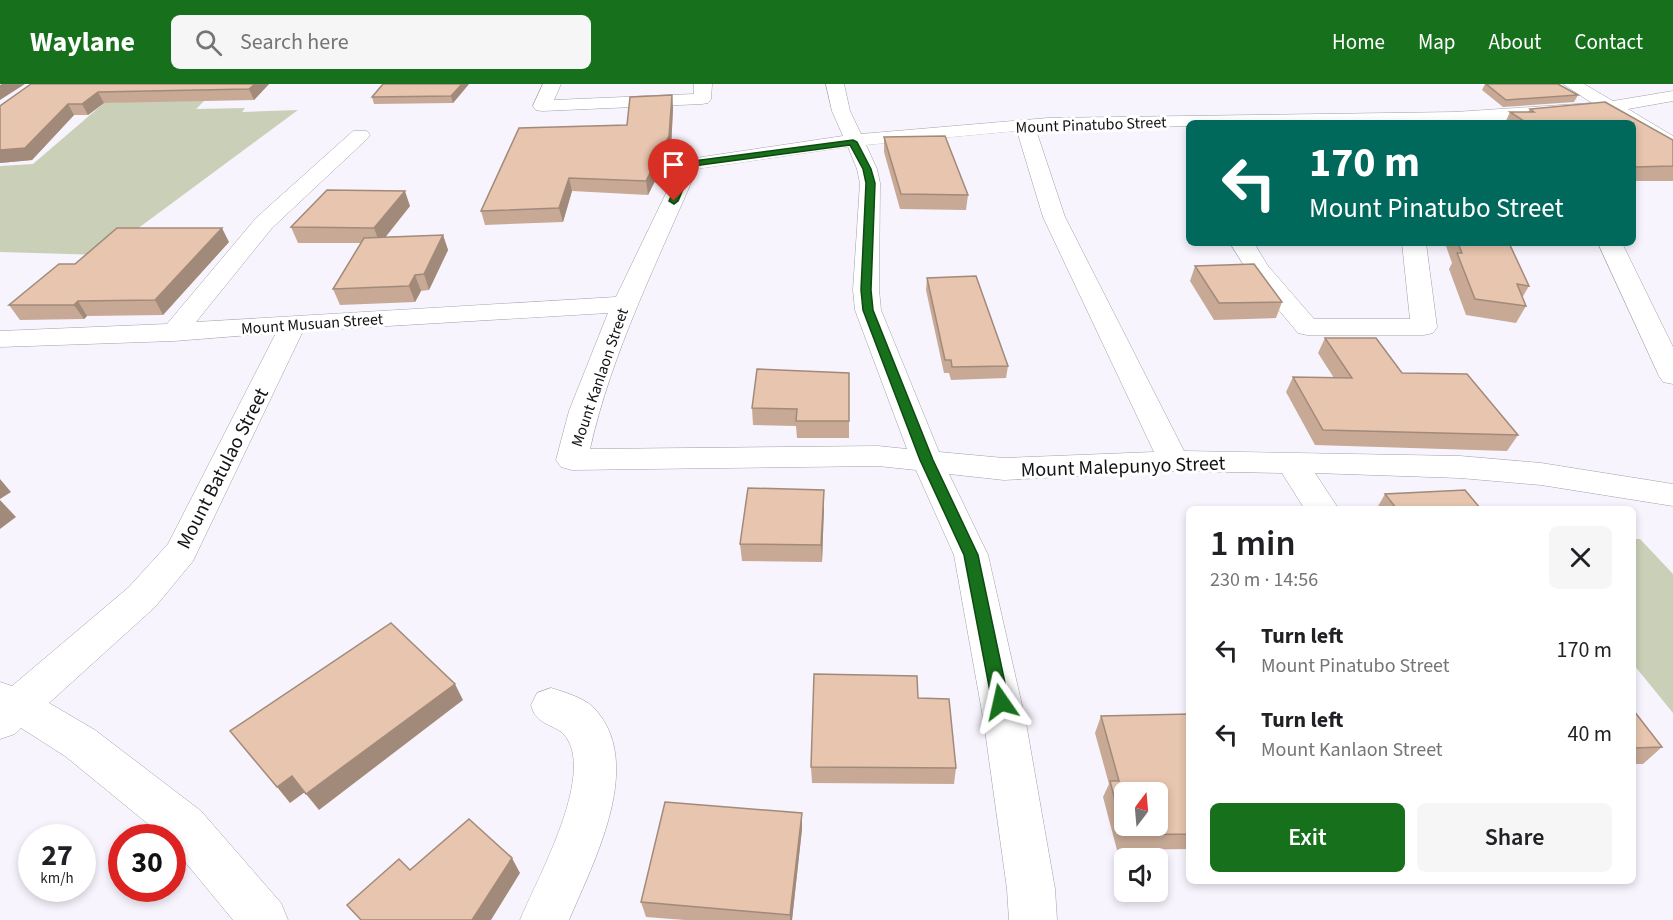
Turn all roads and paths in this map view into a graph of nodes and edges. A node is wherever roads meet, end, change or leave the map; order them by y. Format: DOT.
graph roads {
  1 [pos="552,84"];
  2 [pos="702,84"];
  3 [pos="835,84"];
  4 [pos="1572,84"];
  5 [pos="1673,96"];
  6 [pos="1611,107"];
  7 [pos="1471,120"];
  8 [pos="1633,120"];
  9 [pos="1636,122"];
  10 [pos="1186,123"];
  11 [pos="1025,125"];
  12 [pos="360,135"];
  13 [pos="853,142"];
  14 [pos="1673,144"];
  15 [pos="689,164"];
  16 [pos="1244,246"];
  17 [pos="1414,246"];
  18 [pos="1611,246"];
  19 [pos="623,304"];
  20 [pos="294,324"];
  21 [pos="174,333"];
  22 [pos="0,339"];
  23 [pos="1673,376"];
  24 [pos="572,460"];
  25 [pos="927,460"];
  26 [pos="1174,462"];
  27 [pos="1292,462"];
  28 [pos="1673,495"];
  29 [pos="1320,506"];
  30 [pos="551,705"];
  31 [pos="6,708"];
  32 [pos="264,920"];
  33 [pos="544,920"];
  34 [pos="1033,920"];
  1 -- 2 [label="street"];
  3 -- 13 [label="street"];
  4 -- 6 [label="street"];
  5 -- 6 [label="street, Mount Pinatubo Street"];
  6 -- 7 [label="street, Mount Pinatubo Street"];
  6 -- 8 [label="street"];
  9 -- 14 [label="street"];
  10 -- 11 [label="street, Mount Pinatubo Street"];
  11 -- 13 [label="street, Mount Pinatubo Street"];
  11 -- 26 [label="street"];
  12 -- 21 [label="street"];
  13 -- 15 [label="street, Mount Pinatubo Street"];
  13 -- 25 [label="street"];
  15 -- 19 [label="street, Mount Kanlaon Street"];
  16 -- 17 [label="street"];
  18 -- 23 [label="street"];
  19 -- 20 [label="street, Mount Musuan Street"];
  19 -- 24 [label="street, Mount Kanlaon Street"];
  20 -- 21 [label="street, Mount Musuan Street"];
  20 -- 31 [label="street, Mount Batulao Street"];
  21 -- 22 [label="street, Mount Musuan Street"];
  24 -- 25 [label="street, Mount Malepunyo Street"];
  25 -- 26 [label="street, Mount Malepunyo Street"];
  25 -- 34 [label="street"];
  26 -- 27 [label="street, Mount Malepunyo Street"];
  27 -- 28 [label="street, Mount Malepunyo Street"];
  27 -- 29 [label="street"];
  30 -- 33 [label="street"];
  31 -- 32 [label="street"];
}
